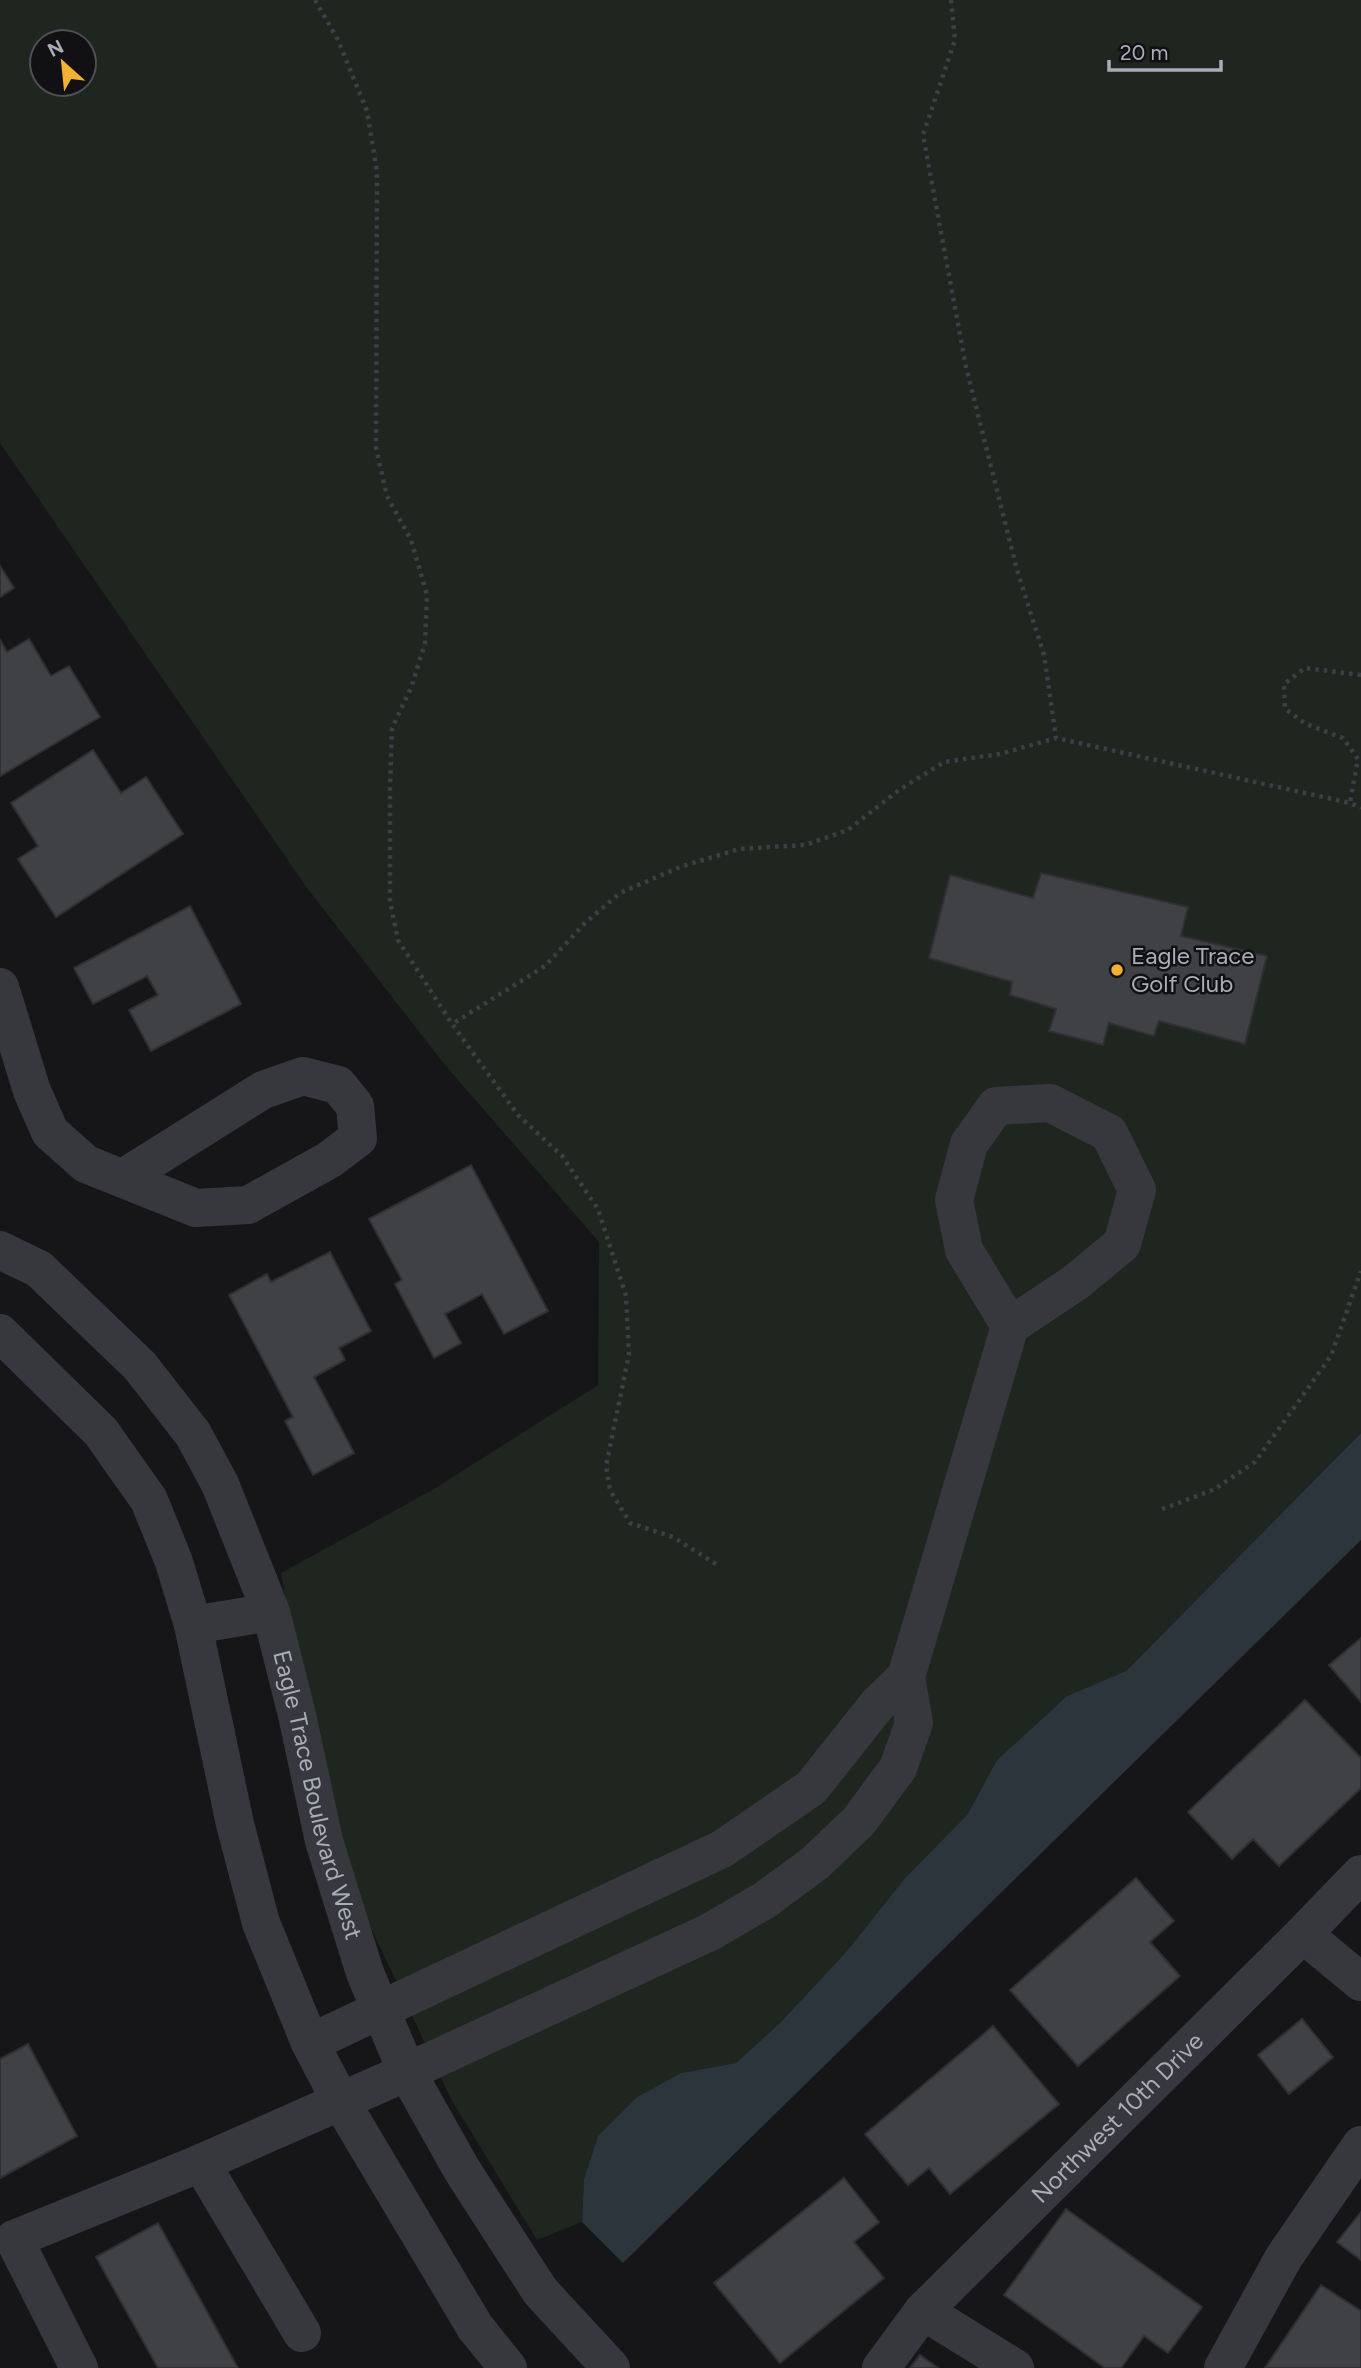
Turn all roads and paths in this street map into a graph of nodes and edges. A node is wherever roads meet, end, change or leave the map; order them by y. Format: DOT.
graph roads {
  1 [pos="315,0"];
  2 [pos="951,0"];
  3 [pos="1361,675"];
  4 [pos="1056,738"];
  5 [pos="1350,803"];
  6 [pos="1361,808"];
  7 [pos="0,988"];
  8 [pos="452,1024"];
  9 [pos="123,1178"];
  10 [pos="0,1250"];
  11 [pos="1361,1270"];
  12 [pos="1010,1326"];
  13 [pos="0,1333"];
  14 [pos="1162,1509"];
  15 [pos="716,1564"];
  16 [pos="271,1612"];
  17 [pos="193,1625"];
  18 [pos="906,1678"];
  19 [pos="1361,1874"];
  20 [pos="1303,1934"];
  21 [pos="1361,1982"];
  22 [pos="381,2011"];
  23 [pos="310,2043"];
  24 [pos="407,2072"];
  25 [pos="341,2102"];
  26 [pos="1361,2145"];
  27 [pos="201,2164"];
  28 [pos="923,2311"];
  29 [pos="302,2333"];
  30 [pos="79,2368"];
  31 [pos="508,2368"];
  32 [pos="611,2368"];
  33 [pos="881,2368"];
  34 [pos="1015,2368"];
  35 [pos="1223,2368"];
  1 -- 8 [label="path"];
  2 -- 4 [label="path"];
  3 -- 5 [label="path"];
  4 -- 5 [label="path"];
  4 -- 8 [label="path"];
  5 -- 6 [label="path"];
  7 -- 9 [label="street"];
  8 -- 15 [label="path"];
  9 -- 9 [label="street"];
  10 -- 16 [label="street, Eagle Trace Boulevard West"];
  11 -- 14 [label="path"];
  12 -- 12 [label="street"];
  12 -- 18 [label="street"];
  13 -- 17 [label="street"];
  16 -- 17 [label="street"];
  16 -- 22 [label="street, Eagle Trace Boulevard West"];
  17 -- 23 [label="street"];
  18 -- 22 [label="street"];
  18 -- 24 [label="street"];
  19 -- 20 [label="street, Northwest 10th Drive"];
  20 -- 21 [label="street"];
  20 -- 28 [label="street, Northwest 10th Drive"];
  22 -- 23 [label="street"];
  22 -- 24 [label="street, Eagle Trace Boulevard West"];
  23 -- 25 [label="street"];
  24 -- 25 [label="street"];
  24 -- 32 [label="street, Eagle Trace Boulevard West"];
  25 -- 27 [label="street"];
  25 -- 31 [label="street"];
  26 -- 35 [label="street"];
  27 -- 29 [label="street"];
  27 -- 30 [label="street"];
  28 -- 33 [label="street, Northwest 10th Drive"];
  28 -- 34 [label="street"];
}
